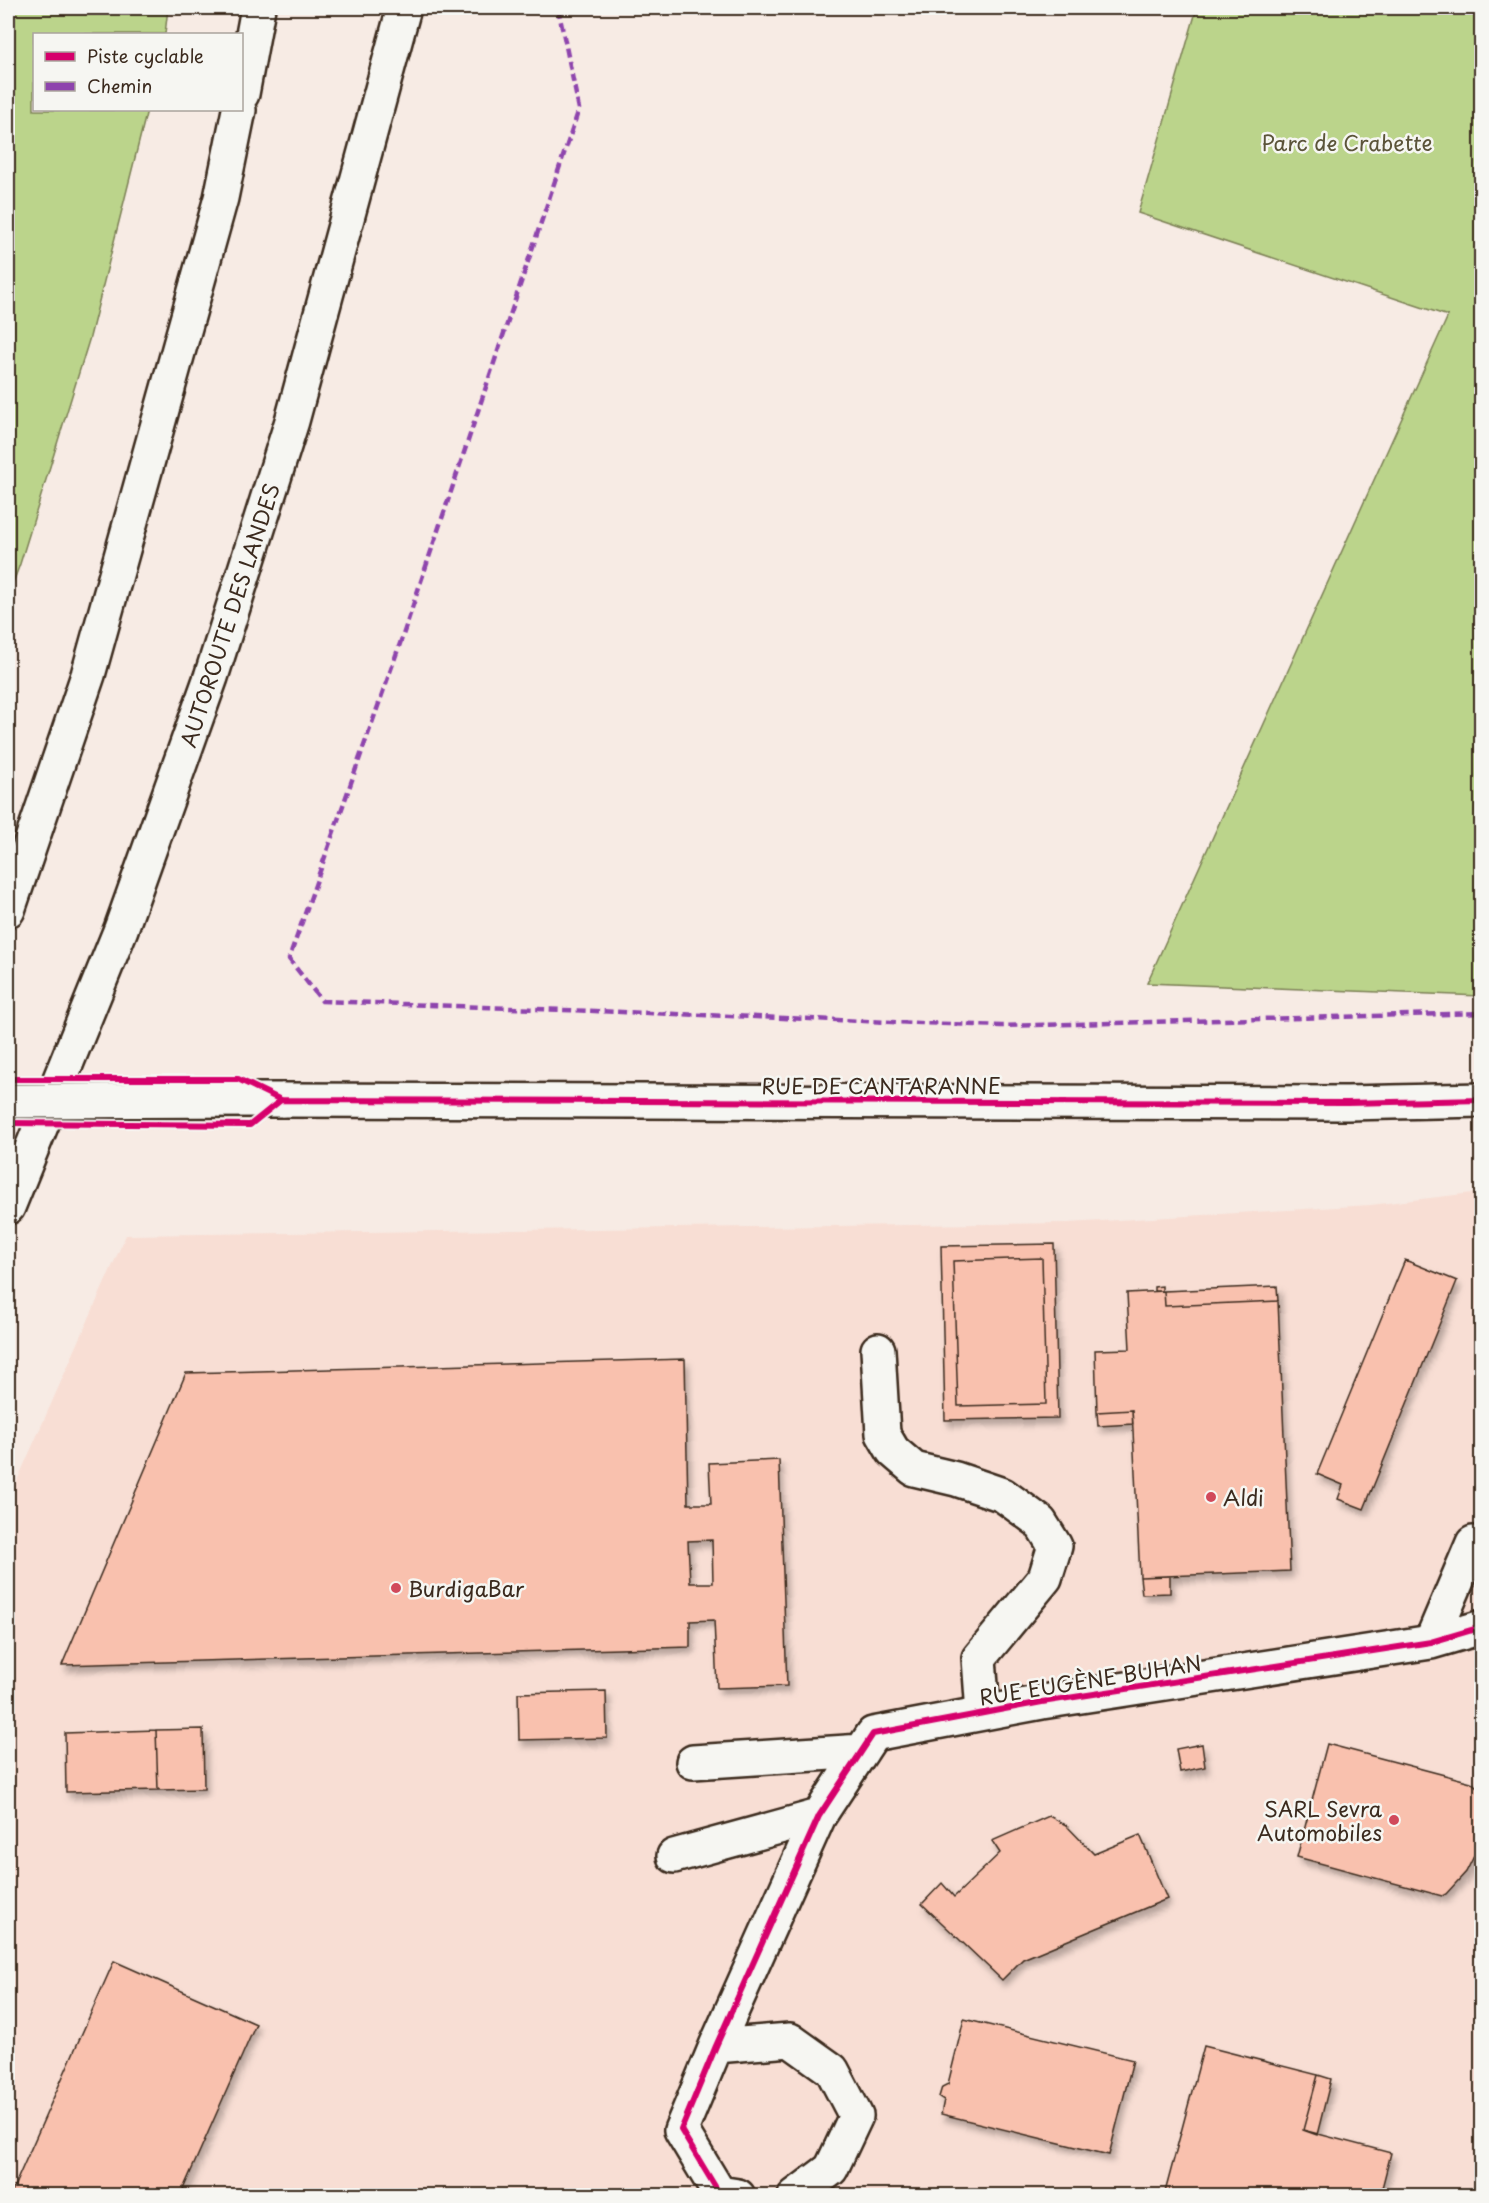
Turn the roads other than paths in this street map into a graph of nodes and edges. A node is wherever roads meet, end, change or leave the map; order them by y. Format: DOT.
graph roads {
  1 [pos="258,8"];
  2 [pos="404,8"];
  3 [pos="243,89"];
  4 [pos="239,111"];
  5 [pos="8,910"];
  6 [pos="1482,1100"];
  7 [pos="8,1101"];
  8 [pos="8,1207"];
  9 [pos="878,1350"];
  10 [pos="1473,1543"];
  11 [pos="1482,1627"];
  12 [pos="1431,1642"];
  13 [pos="983,1713"];
  14 [pos="862,1751"];
  15 [pos="693,1762"];
  16 [pos="819,1816"];
  17 [pos="674,1856"];
  18 [pos="716,2046"];
  19 [pos="738,2196"];
  20 [pos="795,2196"];
  1 -- 3 [label="main road"];
  2 -- 8 [label="main road, AUTOROUTE DES LANDES"];
  4 -- 5 [label="main road"];
  6 -- 7 [label="main road, RUE DE CANTARANNE, bridge"];
  9 -- 13 [label="main road"];
  10 -- 12 [label="main road"];
  11 -- 12 [label="main road, RUE EUGÈNE BUHAN"];
  12 -- 13 [label="main road, RUE EUGÈNE BUHAN"];
  13 -- 14 [label="main road, RUE EUGÈNE BUHAN"];
  14 -- 15 [label="main road"];
  14 -- 16 [label="main road, RUE EUGÈNE BUHAN"];
  16 -- 17 [label="main road"];
  16 -- 18 [label="main road, RUE EUGÈNE BUHAN"];
  18 -- 19 [label="main road, RUE EUGÈNE BUHAN"];
  18 -- 20 [label="main road"];
}
